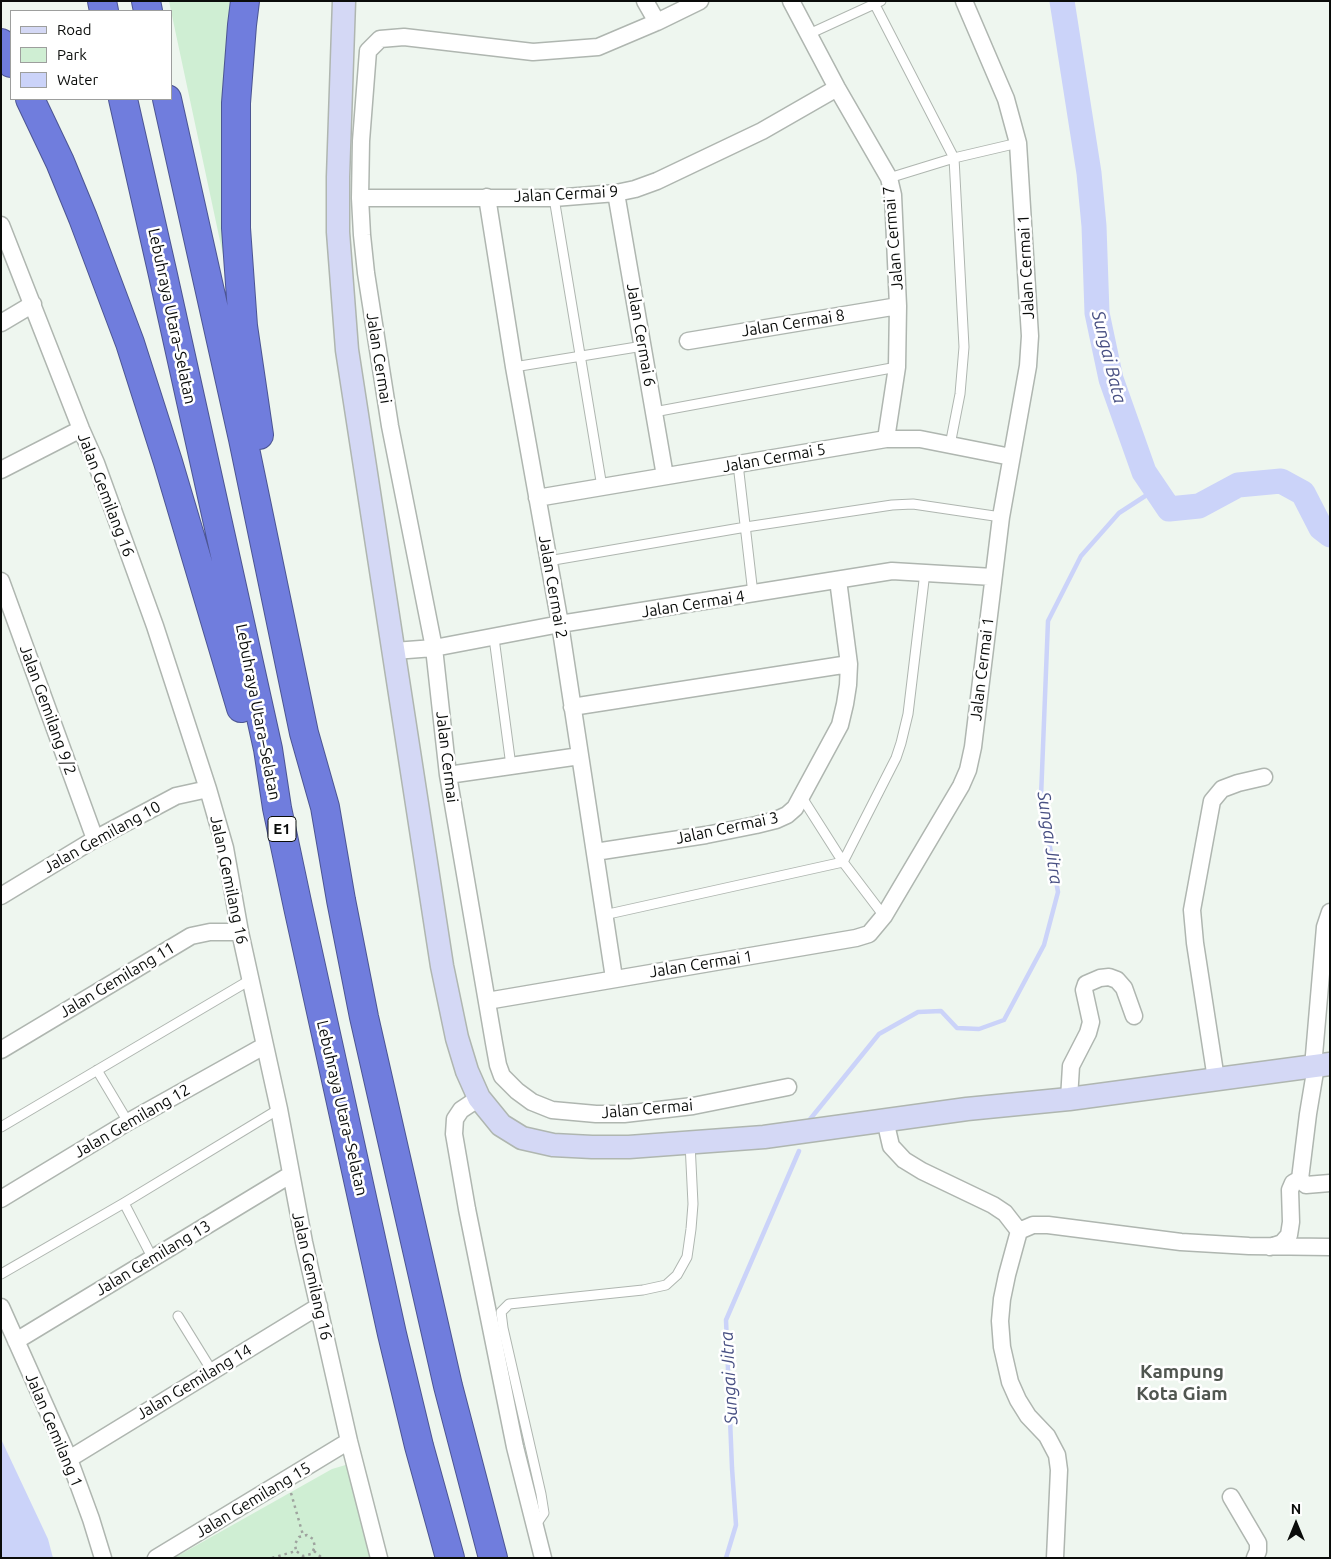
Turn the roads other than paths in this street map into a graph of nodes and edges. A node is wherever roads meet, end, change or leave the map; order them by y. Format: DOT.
graph roads {
  1 [pos="245,1"];
  2 [pos="344,1"];
  3 [pos="645,1"];
  4 [pos="700,1"];
  5 [pos="791,1"];
  6 [pos="964,1"];
  7 [pos="877,2"];
  8 [pos="657,22"];
  9 [pos="809,34"];
  10 [pos="1,44"];
  11 [pos="10,61"];
  12 [pos="837,88"];
  13 [pos="30,100"];
  14 [pos="123,100"];
  15 [pos="167,100"];
  16 [pos="1018,142"];
  17 [pos="954,158"];
  18 [pos="889,178"];
  19 [pos="616,193"];
  20 [pos="487,197"];
  21 [pos="360,198"];
  22 [pos="554,198"];
  23 [pos="1,225"];
  24 [pos="33,304"];
  25 [pos="898,306"];
  26 [pos="1,323"];
  27 [pos="688,341"];
  28 [pos="643,346"];
  29 [pos="580,356"];
  30 [pos="514,368"];
  31 [pos="897,368"];
  32 [pos="654,412"];
  33 [pos="81,429"];
  34 [pos="886,439"];
  35 [pos="950,445"];
  36 [pos="1011,457"];
  37 [pos="738,464"];
  38 [pos="1,470"];
  39 [pos="665,476"];
  40 [pos="602,487"];
  41 [pos="538,498"];
  42 [pos="1000,517"];
  43 [pos="746,527"];
  44 [pos="548,561"];
  45 [pos="924,572"];
  46 [pos="993,577"];
  47 [pos="838,580"];
  48 [pos="1,581"];
  49 [pos="753,594"];
  50 [pos="560,624"];
  51 [pos="494,638"];
  52 [pos="434,648"];
  53 [pos="394,651"];
  54 [pos="849,664"];
  55 [pos="572,707"];
  56 [pos="580,756"];
  57 [pos="511,766"];
  58 [pos="448,775"];
  59 [pos="1264,778"];
  60 [pos="208,789"];
  61 [pos="801,796"];
  62 [pos="325,807"];
  63 [pos="277,808"];
  64 [pos="94,839"];
  65 [pos="594,852"];
  66 [pos="842,862"];
  67 [pos="1,896"];
  68 [pos="1330,912"];
  69 [pos="604,915"];
  70 [pos="884,916"];
  71 [pos="240,932"];
  72 [pos="614,978"];
  73 [pos="250,980"];
  74 [pos="488,1001"];
  75 [pos="1134,1016"];
  76 [pos="264,1046"];
  77 [pos="1,1050"];
  78 [pos="1320,1066"];
  79 [pos="97,1070"];
  80 [pos="1216,1079"];
  81 [pos="788,1087"];
  82 [pos="479,1098"];
  83 [pos="1069,1099"];
  84 [pos="279,1109"];
  85 [pos="885,1120"];
  86 [pos="128,1122"];
  87 [pos="1,1127"];
  88 [pos="690,1143"];
  89 [pos="290,1175"];
  90 [pos="1300,1179"];
  91 [pos="1330,1183"];
  92 [pos="1,1199"];
  93 [pos="124,1203"];
  94 [pos="1019,1231"];
  95 [pos="1270,1246"];
  96 [pos="1330,1247"];
  97 [pos="153,1259"];
  98 [pos="1,1274"];
  99 [pos="319,1306"];
  100 [pos="1,1308"];
  101 [pos="178,1316"];
  102 [pos="16,1341"];
  103 [pos="212,1371"];
  104 [pos="349,1441"];
  105 [pos="68,1459"];
  106 [pos="1230,1498"];
  107 [pos="535,1526"];
  108 [pos="103,1556"];
  109 [pos="156,1558"];
  110 [pos="379,1558"];
  111 [pos="450,1558"];
  112 [pos="493,1558"];
  113 [pos="543,1558"];
  114 [pos="1055,1558"];
  115 [pos="1255,1558"];
  1 -- 62 [label="highway"];
  2 -- 53 [label="street"];
  3 -- 8 [label="street"];
  4 -- 8 [label="street, Jalan Cermai"];
  5 -- 9 [label="street, Jalan Cermai 7"];
  6 -- 16 [label="street, Jalan Cermai 1"];
  7 -- 9 [label="lane"];
  7 -- 17 [label="lane"];
  8 -- 21 [label="street, Jalan Cermai"];
  9 -- 12 [label="street, Jalan Cermai 7"];
  10 -- 11 [label="highway"];
  12 -- 18 [label="street, Jalan Cermai 7"];
  12 -- 19 [label="street, Jalan Cermai 9"];
  13 -- 63 [label="highway"];
  14 -- 63 [label="highway, Lebuhraya Utara–Selatan / E1"];
  15 -- 62 [label="highway"];
  16 -- 17 [label="lane"];
  16 -- 36 [label="street, Jalan Cermai 1"];
  17 -- 18 [label="lane"];
  17 -- 35 [label="lane"];
  18 -- 25 [label="street, Jalan Cermai 7"];
  19 -- 22 [label="street, Jalan Cermai 9"];
  19 -- 28 [label="street, Jalan Cermai 6"];
  20 -- 21 [label="street, Jalan Cermai 9"];
  20 -- 22 [label="street, Jalan Cermai 9"];
  20 -- 30 [label="street, Jalan Cermai 2"];
  21 -- 52 [label="street, Jalan Cermai"];
  22 -- 29 [label="lane"];
  23 -- 24 [label="street, Jalan Gemilang 16"];
  24 -- 26 [label="street"];
  24 -- 33 [label="street, Jalan Gemilang 16"];
  25 -- 27 [label="street, Jalan Cermai 8"];
  25 -- 31 [label="street, Jalan Cermai 7"];
  28 -- 29 [label="lane"];
  28 -- 32 [label="street, Jalan Cermai 6"];
  29 -- 30 [label="lane"];
  29 -- 40 [label="lane"];
  30 -- 41 [label="street, Jalan Cermai 2"];
  31 -- 32 [label="lane"];
  31 -- 34 [label="street, Jalan Cermai 7"];
  32 -- 39 [label="street, Jalan Cermai 6"];
  33 -- 38 [label="street"];
  33 -- 60 [label="street, Jalan Gemilang 16"];
  34 -- 35 [label="street, Jalan Cermai 5"];
  34 -- 37 [label="street, Jalan Cermai 5"];
  35 -- 36 [label="street, Jalan Cermai 5"];
  36 -- 42 [label="street, Jalan Cermai 1"];
  37 -- 39 [label="street, Jalan Cermai 5"];
  37 -- 43 [label="lane"];
  39 -- 40 [label="street, Jalan Cermai 5"];
  40 -- 41 [label="street, Jalan Cermai 5"];
  41 -- 44 [label="street, Jalan Cermai 2"];
  42 -- 43 [label="lane"];
  42 -- 46 [label="street, Jalan Cermai 1"];
  43 -- 44 [label="lane"];
  43 -- 49 [label="lane"];
  44 -- 50 [label="street, Jalan Cermai 2"];
  45 -- 46 [label="street, Jalan Cermai 4"];
  45 -- 47 [label="street, Jalan Cermai 4"];
  45 -- 66 [label="lane"];
  46 -- 70 [label="street, Jalan Cermai 1"];
  47 -- 49 [label="street, Jalan Cermai 4"];
  47 -- 54 [label="street, Jalan Cermai 3"];
  48 -- 64 [label="street, Jalan Gemilang 9/2"];
  49 -- 50 [label="street, Jalan Cermai 4"];
  50 -- 51 [label="street, Jalan Cermai 4"];
  50 -- 55 [label="street, Jalan Cermai 2"];
  51 -- 52 [label="street, Jalan Cermai 4"];
  51 -- 57 [label="lane"];
  52 -- 53 [label="street, Jalan Cermai 4"];
  52 -- 58 [label="street, Jalan Cermai"];
  53 -- 82 [label="street"];
  54 -- 55 [label="street"];
  54 -- 61 [label="street, Jalan Cermai 3"];
  55 -- 56 [label="street, Jalan Cermai 2"];
  56 -- 57 [label="street"];
  56 -- 65 [label="street, Jalan Cermai 2"];
  57 -- 58 [label="street"];
  58 -- 74 [label="street, Jalan Cermai"];
  59 -- 80 [label="street"];
  60 -- 64 [label="street, Jalan Gemilang 10"];
  60 -- 71 [label="street, Jalan Gemilang 16"];
  61 -- 65 [label="street, Jalan Cermai 3"];
  61 -- 66 [label="lane"];
  62 -- 112 [label="highway"];
  63 -- 111 [label="highway, Lebuhraya Utara–Selatan / E1"];
  64 -- 67 [label="street, Jalan Gemilang 10"];
  65 -- 69 [label="street, Jalan Cermai 2"];
  66 -- 69 [label="lane"];
  66 -- 70 [label="lane"];
  68 -- 78 [label="street"];
  69 -- 72 [label="street, Jalan Cermai 2"];
  70 -- 72 [label="street, Jalan Cermai 1"];
  71 -- 73 [label="street, Jalan Gemilang 16"];
  71 -- 77 [label="street, Jalan Gemilang 11"];
  72 -- 74 [label="street, Jalan Cermai 1"];
  73 -- 76 [label="street, Jalan Gemilang 16"];
  73 -- 79 [label="lane"];
  74 -- 81 [label="street, Jalan Cermai"];
  75 -- 83 [label="street"];
  76 -- 84 [label="street, Jalan Gemilang 16"];
  76 -- 86 [label="street, Jalan Gemilang 12"];
  78 -- 80 [label="street"];
  78 -- 90 [label="street"];
  79 -- 86 [label="lane"];
  79 -- 87 [label="lane"];
  80 -- 83 [label="street"];
  82 -- 88 [label="street"];
  82 -- 107 [label="street"];
  83 -- 85 [label="street"];
  84 -- 89 [label="street, Jalan Gemilang 16"];
  84 -- 93 [label="lane"];
  85 -- 88 [label="street"];
  85 -- 94 [label="street"];
  86 -- 92 [label="street, Jalan Gemilang 12"];
  88 -- 107 [label="lane"];
  89 -- 97 [label="street, Jalan Gemilang 13"];
  89 -- 99 [label="street, Jalan Gemilang 16"];
  90 -- 91 [label="street"];
  90 -- 95 [label="street"];
  93 -- 97 [label="lane"];
  93 -- 98 [label="lane"];
  94 -- 95 [label="street"];
  94 -- 114 [label="street"];
  95 -- 96 [label="street"];
  97 -- 102 [label="street, Jalan Gemilang 13"];
  99 -- 103 [label="street, Jalan Gemilang 14"];
  99 -- 104 [label="street, Jalan Gemilang 16"];
  100 -- 102 [label="street, Jalan Gemilang 1"];
  101 -- 103 [label="lane"];
  102 -- 105 [label="street, Jalan Gemilang 1"];
  103 -- 105 [label="street, Jalan Gemilang 14"];
  104 -- 109 [label="street, Jalan Gemilang 15"];
  104 -- 110 [label="street, Jalan Gemilang 16"];
  105 -- 108 [label="street, Jalan Gemilang 1"];
  106 -- 115 [label="street"];
  107 -- 113 [label="street"];
}
